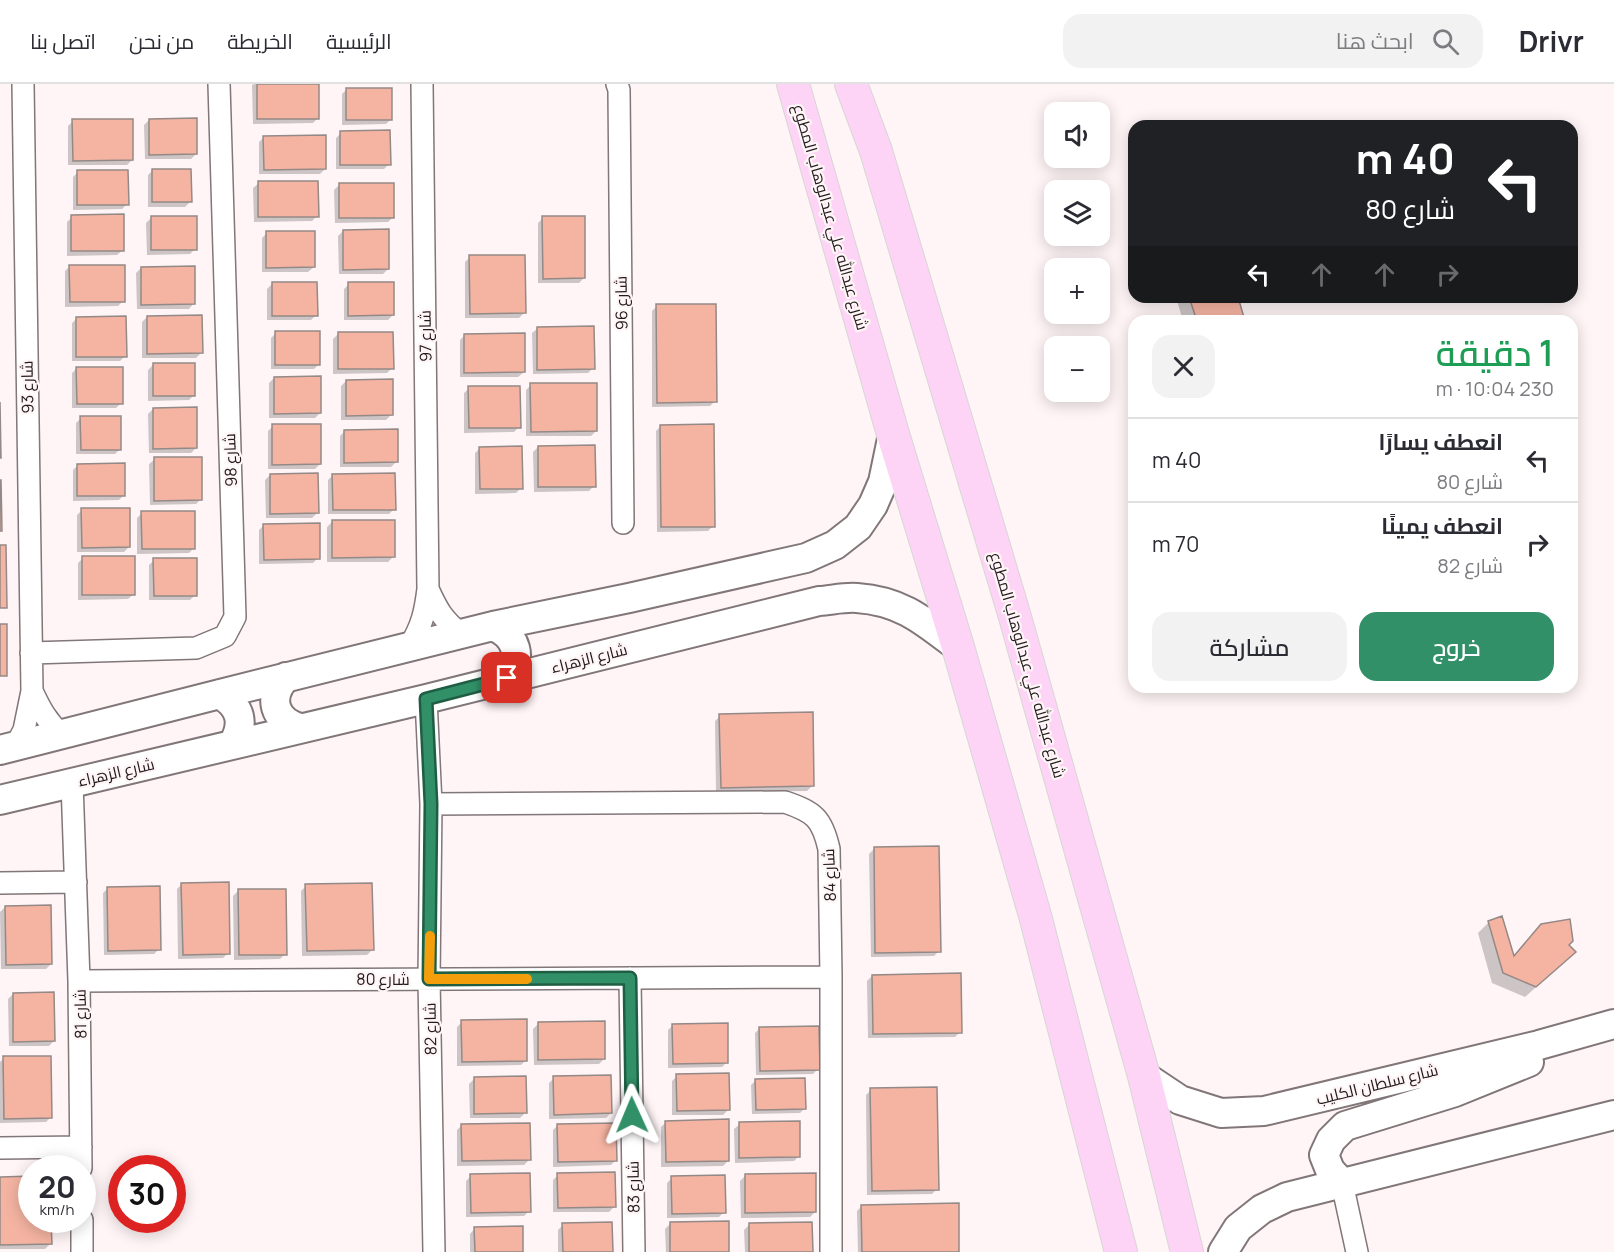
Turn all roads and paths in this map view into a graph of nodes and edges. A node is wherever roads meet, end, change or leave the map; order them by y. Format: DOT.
graph roads {
  1 [pos="23,84"];
  2 [pos="219,84"];
  3 [pos="422,84"];
  4 [pos="617,84"];
  5 [pos="793,84"];
  6 [pos="851,84"];
  7 [pos="859,84"];
  8 [pos="876,151"];
  9 [pos="893,434"];
  10 [pos="623,523"];
  11 [pos="780,563"];
  12 [pos="428,589"];
  13 [pos="794,607"];
  14 [pos="493,626"];
  15 [pos="461,634"];
  16 [pos="410,646"];
  17 [pos="958,647"];
  18 [pos="31,653"];
  19 [pos="286,677"];
  20 [pos="507,678"];
  21 [pos="32,691"];
  22 [pos="220,694"];
  23 [pos="426,699"];
  24 [pos="300,728"];
  25 [pos="62,735"];
  26 [pos="233,744"];
  27 [pos="7,749"];
  28 [pos="72,783"];
  29 [pos="0,800"];
  30 [pos="431,804"];
  31 [pos="76,882"];
  32 [pos="0,883"];
  33 [pos="831,977"];
  34 [pos="630,978"];
  35 [pos="429,979"];
  36 [pos="79,981"];
  37 [pos="1614,1026"];
  38 [pos="1144,1076"];
  39 [pos="1614,1114"];
  40 [pos="81,1147"];
  41 [pos="0,1148"];
  42 [pos="81,1155"];
  43 [pos="1342,1183"];
  44 [pos="82,1233"];
  45 [pos="82,1252"];
  46 [pos="434,1252"];
  47 [pos="634,1252"];
  48 [pos="831,1252"];
  49 [pos="1121,1252"];
  50 [pos="1187,1252"];
  51 [pos="1223,1252"];
  52 [pos="1358,1252"];
  1 -- 18 [label="street, شارع 93"];
  2 -- 18 [label="street, شارع 98"];
  3 -- 12 [label="street, شارع 97"];
  4 -- 10 [label="street, شارع 96"];
  5 -- 9 [label="main road, شارع عبدالله علي عبدالوهاب المطوع"];
  6 -- 8 [label="main road, شارع عبدالله علي عبدالوهاب المطوع"];
  7 -- 8 [label="main road"];
  8 -- 38 [label="main road, شارع عبدالله علي عبدالوهاب المطوع"];
  9 -- 11 [label="street"];
  9 -- 17 [label="main road, شارع عبدالله علي عبدالوهاب المطوع"];
  11 -- 13 [label="street"];
  11 -- 14 [label="street"];
  12 -- 15 [label="street, شارع 97"];
  12 -- 16 [label="street, شارع 97"];
  13 -- 17 [label="street, شارع الزهراء"];
  13 -- 20 [label="street, شارع الزهراء"];
  14 -- 15 [label="street"];
  14 -- 20 [label="street"];
  15 -- 16 [label="street"];
  16 -- 19 [label="street"];
  17 -- 49 [label="main road, شارع عبدالله علي عبدالوهاب المطوع"];
  18 -- 21 [label="street, شارع 93"];
  19 -- 22 [label="street"];
  19 -- 24 [label="street"];
  20 -- 23 [label="street, شارع الزهراء"];
  21 -- 25 [label="street, شارع 93"];
  21 -- 27 [label="street, شارع 93"];
  22 -- 25 [label="street"];
  22 -- 26 [label="street"];
  23 -- 24 [label="street, شارع الزهراء"];
  23 -- 30 [label="street, شارع 82"];
  24 -- 26 [label="street, شارع الزهراء"];
  25 -- 27 [label="street"];
  26 -- 28 [label="street, شارع الزهراء"];
  28 -- 29 [label="street, شارع الزهراء"];
  28 -- 31 [label="street, شارع 81"];
  30 -- 33 [label="street, شارع 84"];
  30 -- 35 [label="street, شارع 82"];
  31 -- 32 [label="street"];
  31 -- 36 [label="street, شارع 81"];
  33 -- 34 [label="street, شارع 80"];
  33 -- 48 [label="street, شارع 84"];
  34 -- 35 [label="street, شارع 80"];
  34 -- 47 [label="street, شارع 83"];
  35 -- 36 [label="street, شارع 80"];
  35 -- 46 [label="street, شارع 82"];
  36 -- 40 [label="street, شارع 81"];
  37 -- 38 [label="street, شارع سلطان الكليب"];
  37 -- 43 [label="street"];
  38 -- 50 [label="main road, شارع عبدالله علي عبدالوهاب المطوع"];
  39 -- 43 [label="street"];
  40 -- 41 [label="street"];
  40 -- 42 [label="street, شارع 81"];
  43 -- 51 [label="street"];
  43 -- 52 [label="street"];
  44 -- 45 [label="street"];
}
